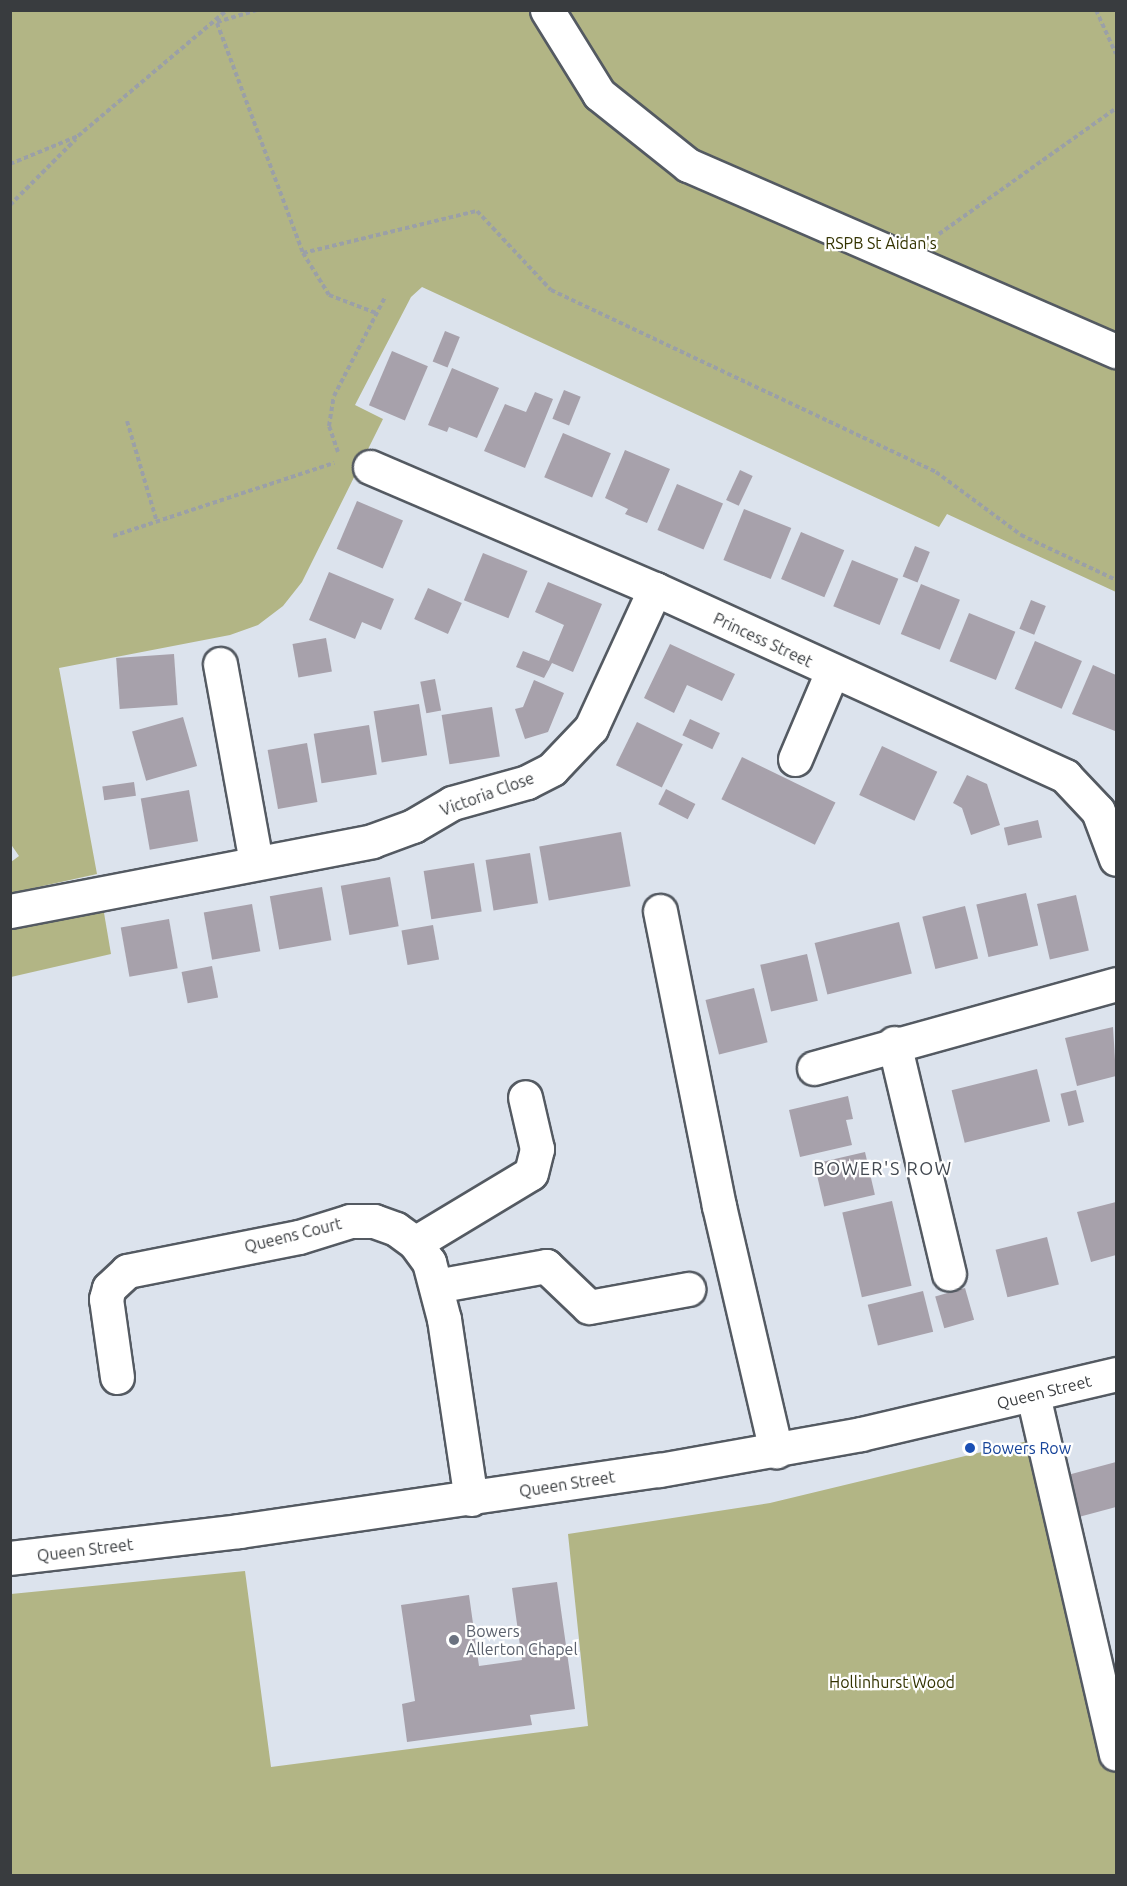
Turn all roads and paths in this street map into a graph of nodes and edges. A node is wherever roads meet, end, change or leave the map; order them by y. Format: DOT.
graph roads {
  1 [pos="227,10"];
  2 [pos="257,10"];
  3 [pos="547,10"];
  4 [pos="1096,10"];
  5 [pos="217,23"];
  6 [pos="1116,54"];
  7 [pos="1116,108"];
  8 [pos="78,136"];
  9 [pos="10,164"];
  10 [pos="10,205"];
  11 [pos="303,253"];
  12 [pos="904,259"];
  13 [pos="385,297"];
  14 [pos="376,313"];
  15 [pos="1116,351"];
  16 [pos="127,421"];
  17 [pos="369,467"];
  18 [pos="158,522"];
  19 [pos="113,536"];
  20 [pos="1116,580"];
  21 [pos="655,589"];
  22 [pos="220,664"];
  23 [pos="832,672"];
  24 [pos="795,759"];
  25 [pos="1116,859"];
  26 [pos="256,863"];
  27 [pos="10,911"];
  28 [pos="660,911"];
  29 [pos="1116,984"];
  30 [pos="894,1043"];
  31 [pos="814,1068"];
  32 [pos="525,1097"];
  33 [pos="415,1243"];
  34 [pos="949,1274"];
  35 [pos="436,1286"];
  36 [pos="688,1289"];
  37 [pos="1116,1374"];
  38 [pos="117,1377"];
  39 [pos="1033,1395"];
  40 [pos="776,1450"];
  41 [pos="471,1499"];
  42 [pos="10,1558"];
  43 [pos="1116,1754"];
  1 -- 5 [label="path"];
  2 -- 5 [label="path"];
  3 -- 12 [label="street"];
  4 -- 6 [label="path"];
  5 -- 8 [label="path"];
  5 -- 11 [label="path"];
  7 -- 12 [label="path"];
  8 -- 9 [label="path"];
  8 -- 10 [label="path"];
  11 -- 14 [label="path"];
  11 -- 20 [label="path"];
  12 -- 15 [label="street"];
  13 -- 14 [label="path"];
  14 -- 18 [label="path"];
  16 -- 18 [label="path"];
  17 -- 21 [label="street, Princess Street"];
  18 -- 19 [label="path"];
  21 -- 23 [label="street, Princess Street"];
  21 -- 26 [label="street, Victoria Close"];
  22 -- 26 [label="street"];
  23 -- 24 [label="street"];
  23 -- 25 [label="street, Princess Street"];
  26 -- 27 [label="street, Victoria Close"];
  28 -- 40 [label="street"];
  29 -- 30 [label="street"];
  30 -- 31 [label="street"];
  30 -- 34 [label="street"];
  32 -- 33 [label="street"];
  33 -- 35 [label="street, Queens Court"];
  33 -- 38 [label="street, Queens Court"];
  35 -- 36 [label="street"];
  35 -- 41 [label="street, Queens Court"];
  37 -- 39 [label="street, Queen Street"];
  39 -- 40 [label="street, Queen Street"];
  39 -- 43 [label="street"];
  40 -- 41 [label="street, Queen Street"];
  41 -- 42 [label="street, Queen Street"];
}
